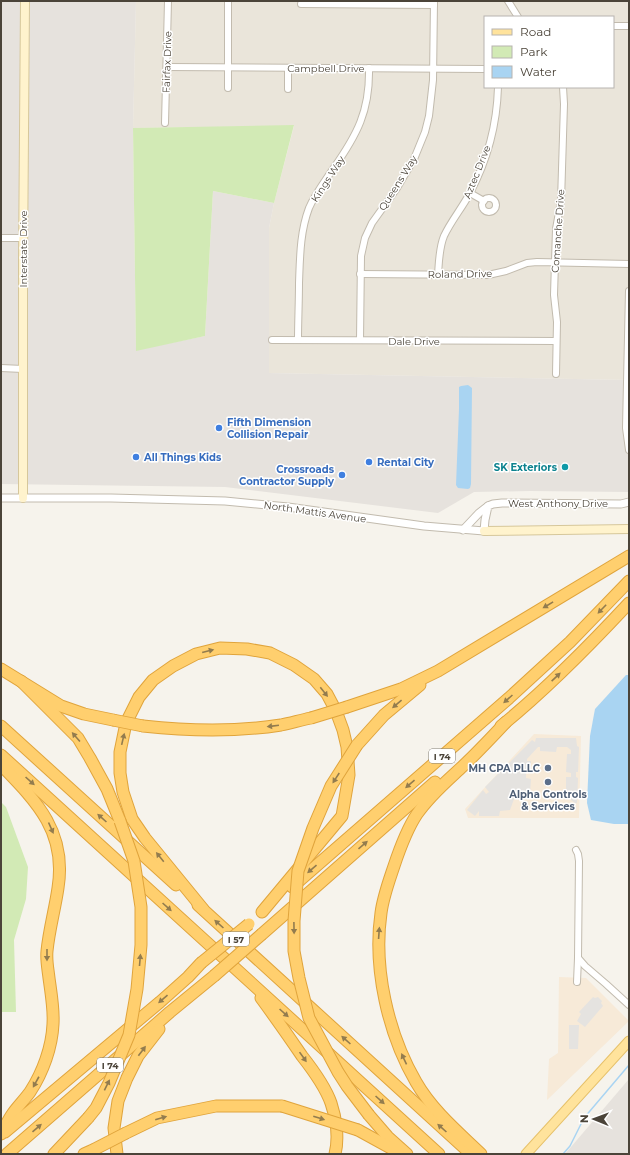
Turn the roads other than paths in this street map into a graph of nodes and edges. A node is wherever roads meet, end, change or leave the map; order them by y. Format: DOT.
graph roads {
  1 [pos="25,1"];
  2 [pos="168,1"];
  3 [pos="228,1"];
  4 [pos="508,1"];
  5 [pos="434,3"];
  6 [pos="301,4"];
  7 [pos="517,16"];
  8 [pos="614,26"];
  9 [pos="629,26"];
  10 [pos="167,67"];
  11 [pos="228,67"];
  12 [pos="288,68"];
  13 [pos="369,68"];
  14 [pos="434,69"];
  15 [pos="484,69"];
  16 [pos="228,88"];
  17 [pos="498,88"];
  18 [pos="563,88"];
  19 [pos="288,89"];
  20 [pos="165,123"];
  21 [pos="470,193"];
  22 [pos="484,201"];
  23 [pos="1,238"];
  24 [pos="23,238"];
  25 [pos="554,262"];
  26 [pos="629,264"];
  27 [pos="360,274"];
  28 [pos="438,275"];
  29 [pos="629,292"];
  30 [pos="628,337"];
  31 [pos="272,340"];
  32 [pos="298,340"];
  33 [pos="360,340"];
  34 [pos="556,341"];
  35 [pos="1,368"];
  36 [pos="23,368"];
  37 [pos="556,374"];
  38 [pos="629,450"];
  39 [pos="1,498"];
  40 [pos="23,498"];
  41 [pos="629,502"];
  42 [pos="488,506"];
  43 [pos="629,529"];
  44 [pos="463,530"];
  45 [pos="484,531"];
  46 [pos="629,556"];
  47 [pos="629,581"];
  48 [pos="629,603"];
  49 [pos="1,669"];
  50 [pos="438,670"];
  51 [pos="21,681"];
  52 [pos="506,722"];
  53 [pos="1,726"];
  54 [pos="1,755"];
  55 [pos="1,764"];
  56 [pos="576,850"];
  57 [pos="202,909"];
  58 [pos="262,912"];
  59 [pos="578,958"];
  60 [pos="248,980"];
  61 [pos="576,982"];
  62 [pos="195,991"];
  63 [pos="629,1005"];
  64 [pos="629,1041"];
  65 [pos="1,1135"];
  66 [pos="89,1152"];
  67 [pos="7,1154"];
  68 [pos="54,1154"];
  69 [pos="117,1154"];
  70 [pos="335,1154"];
  71 [pos="403,1154"];
  72 [pos="407,1154"];
  73 [pos="440,1154"];
  74 [pos="471,1154"];
  75 [pos="481,1154"];
  76 [pos="526,1154"];
  1 -- 24 [label="main road, Interstate Drive"];
  2 -- 10 [label="street, Fairfax Drive"];
  3 -- 11 [label="street"];
  4 -- 7 [label="street"];
  5 -- 6 [label="street"];
  5 -- 14 [label="street, Queens Way"];
  8 -- 9 [label="street"];
  10 -- 11 [label="street, Campbell Drive"];
  10 -- 20 [label="street, Fairfax Drive"];
  11 -- 12 [label="street, Campbell Drive"];
  11 -- 16 [label="street"];
  12 -- 13 [label="street, Campbell Drive"];
  12 -- 19 [label="street"];
  13 -- 14 [label="street, Campbell Drive"];
  13 -- 32 [label="street, Kings Way"];
  14 -- 15 [label="street, Campbell Drive"];
  14 -- 27 [label="street, Queens Way"];
  17 -- 21 [label="street, Aztec Drive"];
  18 -- 25 [label="street, Comanche Drive"];
  21 -- 22 [label="street"];
  21 -- 28 [label="street, Aztec Drive"];
  23 -- 24 [label="street"];
  24 -- 36 [label="main road, Interstate Drive"];
  25 -- 26 [label="street, Roland Drive"];
  25 -- 28 [label="street, Roland Drive"];
  25 -- 34 [label="street, Comanche Drive"];
  27 -- 28 [label="street, Roland Drive"];
  27 -- 33 [label="street, Queens Way"];
  29 -- 30 [label="street"];
  30 -- 38 [label="street"];
  31 -- 32 [label="street, Dale Drive"];
  32 -- 33 [label="street, Dale Drive"];
  33 -- 34 [label="street, Dale Drive"];
  34 -- 37 [label="street, Comanche Drive"];
  35 -- 36 [label="street"];
  36 -- 40 [label="main road, Interstate Drive"];
  39 -- 40 [label="street, North Mattis Avenue"];
  40 -- 44 [label="street, North Mattis Avenue"];
  41 -- 42 [label="street, West Anthony Drive"];
  42 -- 44 [label="street"];
  42 -- 45 [label="street"];
  43 -- 45 [label="main road, North Mattis Avenue"];
  44 -- 45 [label="street, North Mattis Avenue"];
  46 -- 50 [label="highway, one-way"];
  47 -- 58 [label="highway, I 74, one-way"];
  52 -- 48 [label="highway, I 74, one-way"];
  49 -- 51 [label="highway"];
  50 -- 51 [label="highway, one-way, bridge"];
  50 -- 72 [label="highway, one-way, bridge"];
  68 -- 51 [label="highway, one-way, bridge"];
  62 -- 52 [label="highway, I 74, one-way, bridge"];
  75 -- 52 [label="highway, one-way"];
  57 -- 53 [label="highway, I 57, one-way"];
  54 -- 60 [label="highway, I 57, one-way"];
  55 -- 65 [label="highway, one-way"];
  56 -- 59 [label="street"];
  57 -- 58 [label="highway, one-way"];
  74 -- 57 [label="highway, I 57, one-way"];
  58 -- 65 [label="highway, I 74, one-way, bridge"];
  59 -- 61 [label="street"];
  59 -- 63 [label="street"];
  60 -- 70 [label="highway, one-way"];
  60 -- 73 [label="highway, I 57, one-way"];
  67 -- 62 [label="highway, I 74, one-way"];
  69 -- 62 [label="highway, one-way"];
  64 -- 76 [label="main road"];
  66 -- 71 [label="highway, one-way, bridge"];
}
